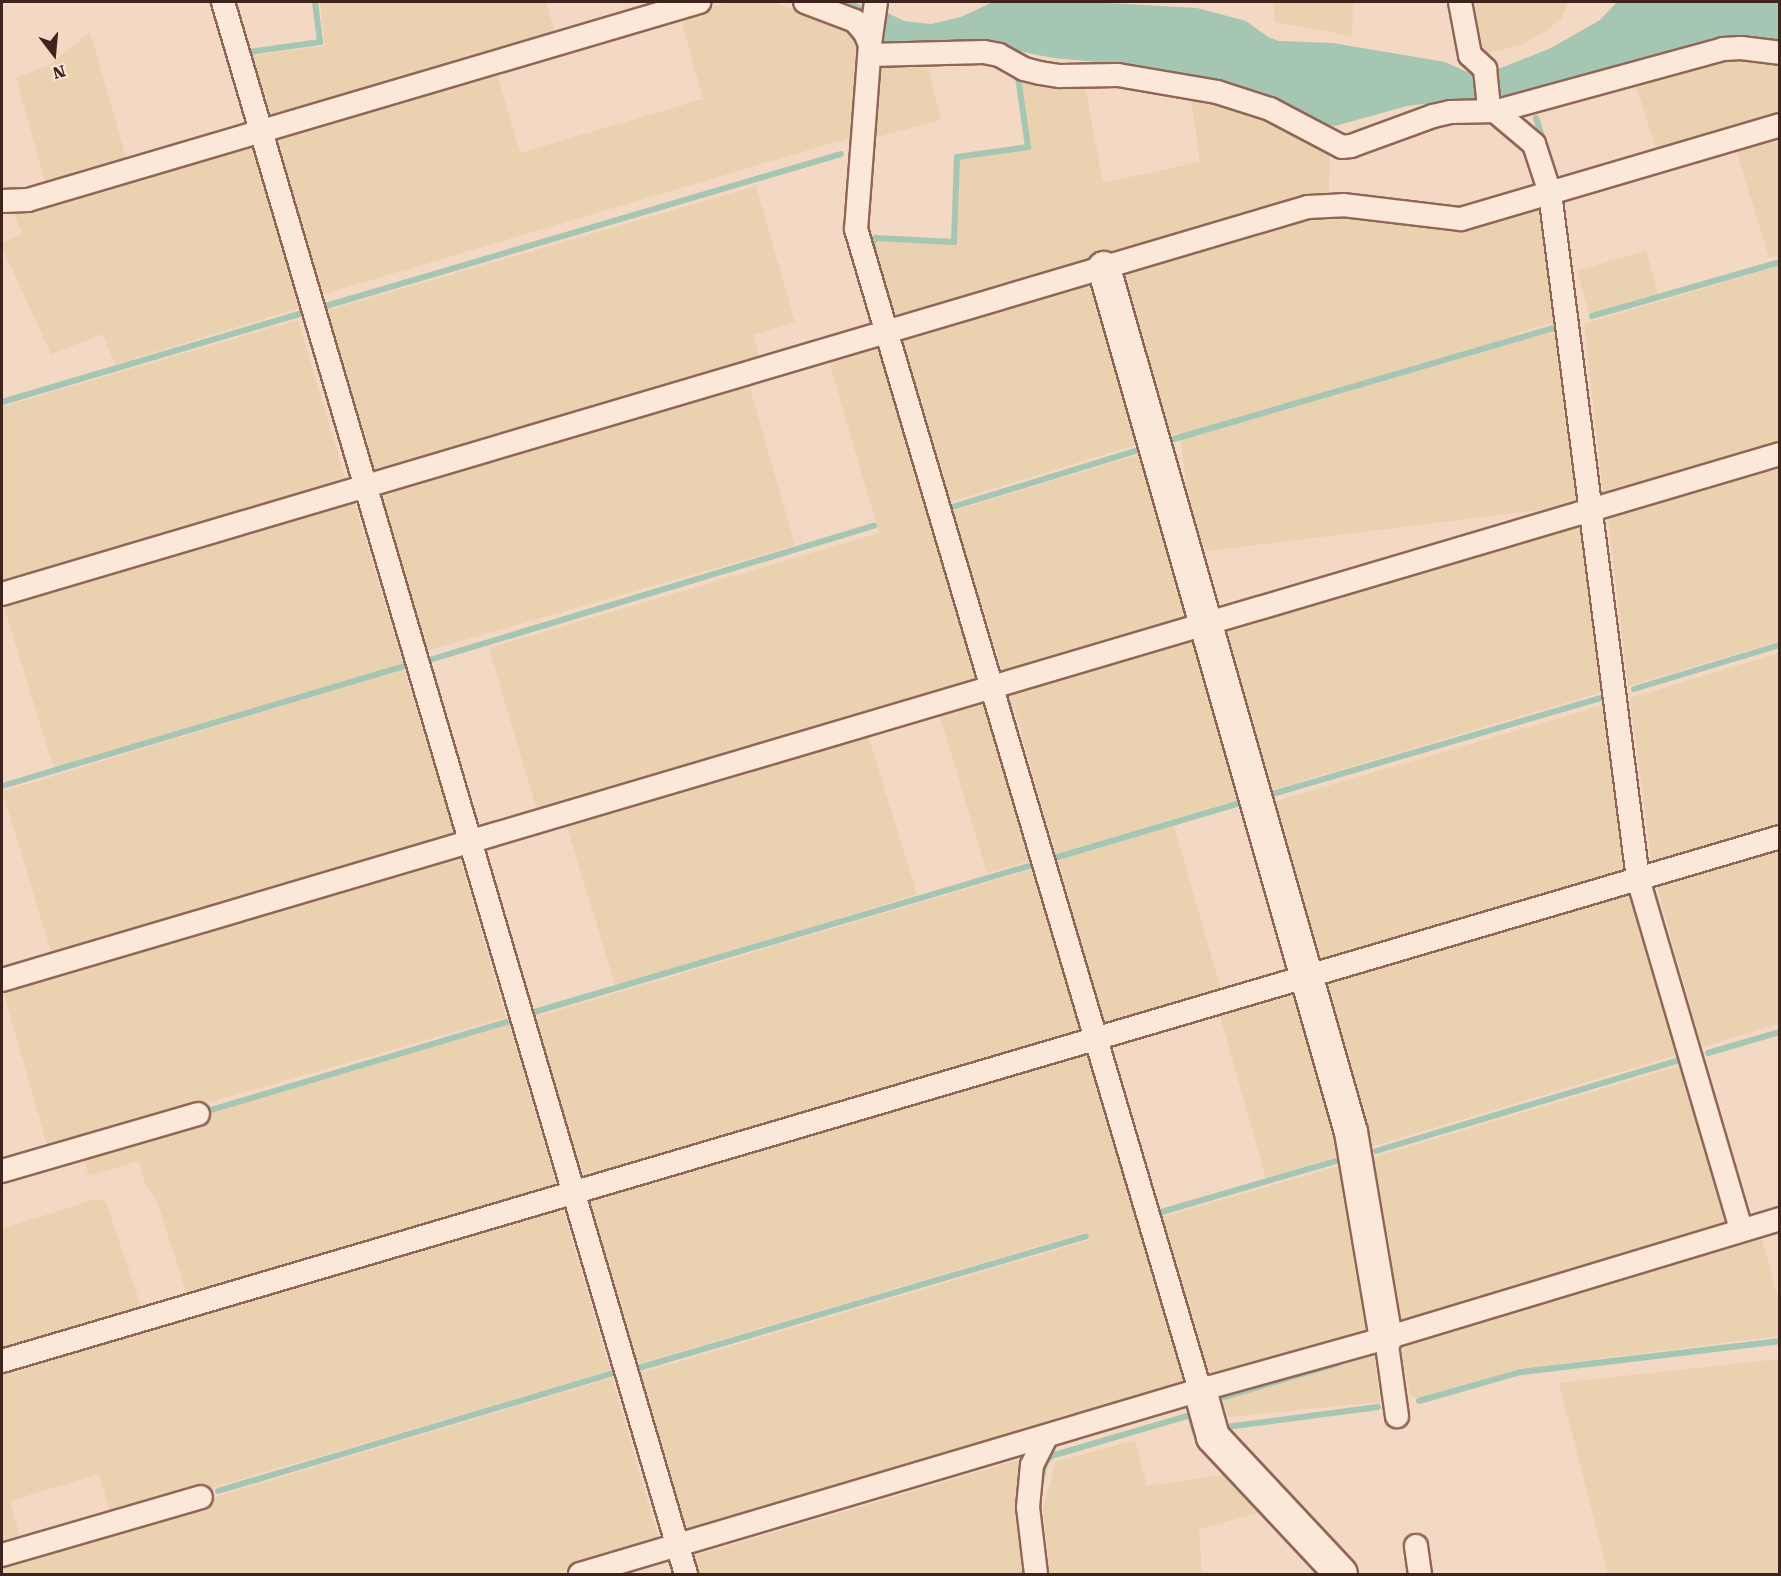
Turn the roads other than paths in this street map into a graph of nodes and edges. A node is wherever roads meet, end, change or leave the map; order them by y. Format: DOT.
graph roads {
  1 [pos="223,2"];
  2 [pos="699,2"];
  3 [pos="805,2"];
  4 [pos="1460,2"];
  5 [pos="876,9"];
  6 [pos="870,49"];
  7 [pos="1779,54"];
  8 [pos="1493,108"];
  9 [pos="1779,125"];
  10 [pos="261,132"];
  11 [pos="1550,193"];
  12 [pos="2,201"];
  13 [pos="1104,268"];
  14 [pos="887,332"];
  15 [pos="1779,454"];
  16 [pos="365,487"];
  17 [pos="1590,510"];
  18 [pos="2,594"];
  19 [pos="1205,623"];
  20 [pos="992,686"];
  21 [pos="1779,837"];
  22 [pos="469,842"];
  23 [pos="1638,879"];
  24 [pos="1307,977"];
  25 [pos="2,980"];
  26 [pos="1096,1039"];
  27 [pos="198,1114"];
  28 [pos="2,1171"];
  29 [pos="574,1194"];
  30 [pos="1779,1219"];
  31 [pos="1742,1230"];
  32 [pos="1386,1338"];
  33 [pos="2,1360"];
  34 [pos="1200,1390"];
  35 [pos="1397,1416"];
  36 [pos="1046,1437"];
  37 [pos="201,1497"];
  38 [pos="677,1546"];
  39 [pos="1416,1546"];
  40 [pos="2,1555"];
  41 [pos="580,1575"];
  42 [pos="686,1575"];
  43 [pos="1036,1575"];
  44 [pos="1341,1575"];
  45 [pos="1420,1575"];
  1 -- 10 [label="street"];
  2 -- 10 [label="street"];
  3 -- 6 [label="street"];
  4 -- 8 [label="street"];
  5 -- 6 [label="street"];
  6 -- 8 [label="street"];
  6 -- 14 [label="street"];
  7 -- 8 [label="street"];
  8 -- 11 [label="street"];
  9 -- 11 [label="street"];
  10 -- 12 [label="street"];
  10 -- 16 [label="street"];
  11 -- 13 [label="street"];
  11 -- 17 [label="street"];
  13 -- 14 [label="street"];
  13 -- 19 [label="street"];
  14 -- 16 [label="street"];
  14 -- 20 [label="street"];
  15 -- 17 [label="street"];
  16 -- 18 [label="street"];
  16 -- 22 [label="street"];
  17 -- 19 [label="street"];
  17 -- 23 [label="street"];
  19 -- 20 [label="street"];
  19 -- 24 [label="street"];
  20 -- 22 [label="street"];
  20 -- 26 [label="street"];
  21 -- 23 [label="street"];
  22 -- 25 [label="street"];
  22 -- 29 [label="street"];
  23 -- 24 [label="street"];
  23 -- 31 [label="street"];
  24 -- 26 [label="street"];
  24 -- 32 [label="street"];
  26 -- 29 [label="street"];
  26 -- 34 [label="street"];
  27 -- 28 [label="street"];
  29 -- 33 [label="street"];
  29 -- 38 [label="street"];
  30 -- 31 [label="street"];
  31 -- 32 [label="street"];
  32 -- 34 [label="street"];
  32 -- 35 [label="street"];
  34 -- 36 [label="street"];
  34 -- 44 [label="street"];
  36 -- 38 [label="street"];
  36 -- 43 [label="street"];
  37 -- 40 [label="street"];
  38 -- 41 [label="street"];
  38 -- 42 [label="street"];
  39 -- 45 [label="street"];
}
